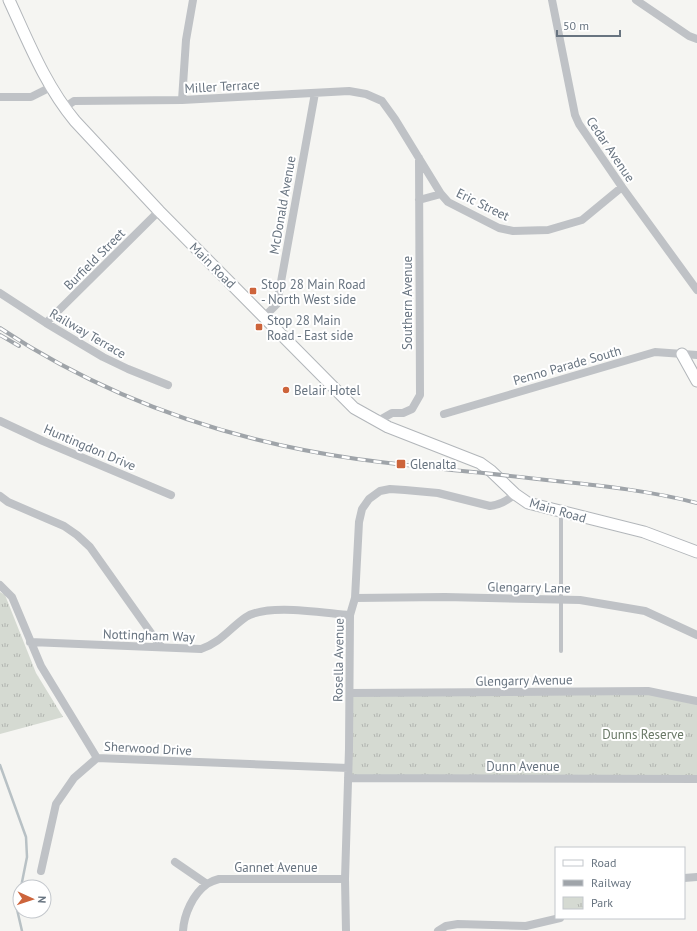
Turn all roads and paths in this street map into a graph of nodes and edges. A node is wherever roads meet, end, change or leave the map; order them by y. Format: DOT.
graph roads {
  1 [pos="9,0"];
  2 [pos="193,0"];
  3 [pos="552,0"];
  4 [pos="636,0"];
  5 [pos="697,39"];
  6 [pos="51,87"];
  7 [pos="315,93"];
  8 [pos="0,97"];
  9 [pos="182,100"];
  10 [pos="64,108"];
  11 [pos="419,158"];
  12 [pos="622,187"];
  13 [pos="440,194"];
  14 [pos="419,200"];
  15 [pos="159,211"];
  16 [pos="697,290"];
  17 [pos="0,293"];
  18 [pos="264,317"];
  19 [pos="46,323"];
  20 [pos="682,354"];
  21 [pos="697,355"];
  22 [pos="697,381"];
  23 [pos="168,385"];
  24 [pos="444,414"];
  25 [pos="0,421"];
  26 [pos="378,422"];
  27 [pos="515,494"];
  28 [pos="172,495"];
  29 [pos="0,496"];
  30 [pos="561,512"];
  31 [pos="697,552"];
  32 [pos="0,585"];
  33 [pos="355,598"];
  34 [pos="561,600"];
  35 [pos="350,615"];
  36 [pos="697,635"];
  37 [pos="30,642"];
  38 [pos="161,647"];
  39 [pos="561,651"];
  40 [pos="350,694"];
  41 [pos="697,701"];
  42 [pos="97,758"];
  43 [pos="348,768"];
  44 [pos="348,778"];
  45 [pos="697,779"];
  46 [pos="175,862"];
  47 [pos="41,871"];
  48 [pos="697,877"];
  49 [pos="685,878"];
  50 [pos="345,879"];
  51 [pos="207,884"];
  52 [pos="556,919"];
  53 [pos="510,929"];
  54 [pos="183,931"];
  55 [pos="346,931"];
  56 [pos="438,931"];
  1 -- 6 [label="main road, Main Road"];
  2 -- 9 [label="street"];
  3 -- 12 [label="street, Cedar Avenue"];
  4 -- 5 [label="street"];
  6 -- 8 [label="street"];
  6 -- 10 [label="main road, Main Road"];
  7 -- 9 [label="street, Miller Terrace"];
  7 -- 11 [label="street, Miller Terrace"];
  7 -- 18 [label="street, McDonald Avenue"];
  9 -- 10 [label="street, Miller Terrace"];
  10 -- 15 [label="main road, Main Road"];
  11 -- 13 [label="street"];
  11 -- 14 [label="street, Southern Avenue"];
  12 -- 13 [label="street, Eric Street"];
  12 -- 16 [label="street, Cedar Avenue"];
  13 -- 14 [label="street, Eric Street"];
  14 -- 26 [label="street, Southern Avenue"];
  15 -- 18 [label="main road, Main Road"];
  15 -- 19 [label="street, Burfield Street"];
  17 -- 19 [label="street, Railway Terrace"];
  18 -- 26 [label="main road, Main Road"];
  19 -- 23 [label="street, Railway Terrace"];
  20 -- 21 [label="street, Penno Parade South"];
  20 -- 22 [label="main road"];
  20 -- 24 [label="street, Penno Parade South"];
  25 -- 28 [label="street, Huntingdon Drive"];
  26 -- 27 [label="main road, Main Road"];
  27 -- 30 [label="main road, Main Road"];
  27 -- 33 [label="street, Rosella Avenue"];
  29 -- 38 [label="street"];
  30 -- 31 [label="main road, Main Road"];
  30 -- 34 [label="lane"];
  32 -- 37 [label="street, Sherwood Drive"];
  33 -- 34 [label="street, Glengarry Lane"];
  33 -- 35 [label="street, Rosella Avenue"];
  34 -- 36 [label="street, Glengarry Lane"];
  34 -- 39 [label="lane"];
  35 -- 38 [label="street, Nottingham Way"];
  35 -- 40 [label="street, Rosella Avenue"];
  37 -- 38 [label="street, Nottingham Way"];
  37 -- 42 [label="street, Sherwood Drive"];
  40 -- 41 [label="street, Glengarry Avenue"];
  40 -- 43 [label="street, Rosella Avenue"];
  42 -- 43 [label="street, Sherwood Drive"];
  42 -- 47 [label="street"];
  43 -- 44 [label="street, Rosella Avenue"];
  44 -- 45 [label="street, Dunn Avenue"];
  44 -- 50 [label="street, Rosella Avenue"];
  46 -- 51 [label="street"];
  48 -- 49 [label="street"];
  50 -- 51 [label="street, Gannet Avenue"];
  50 -- 55 [label="street, Rosella Avenue"];
  51 -- 54 [label="street"];
  52 -- 53 [label="street"];
  53 -- 56 [label="street"];
}
